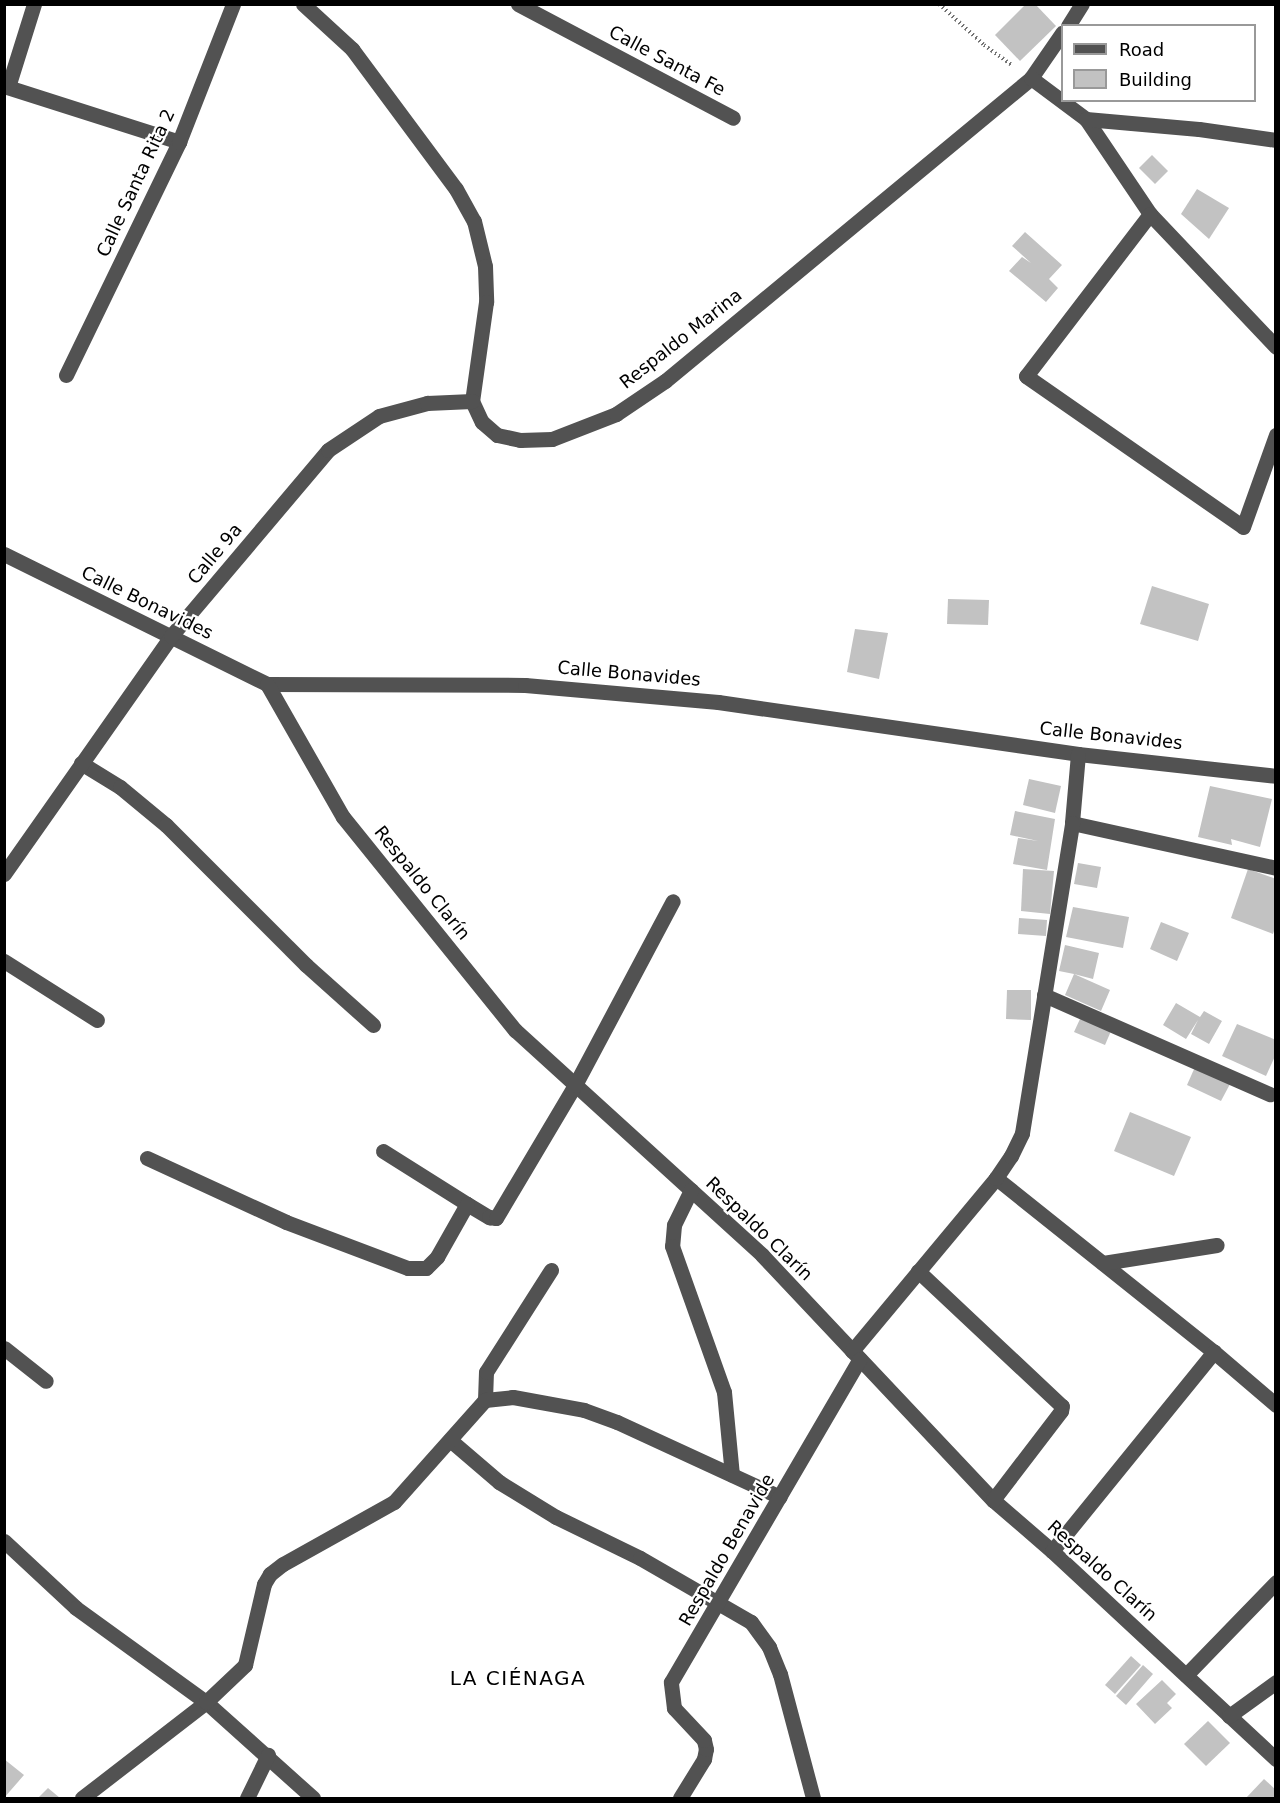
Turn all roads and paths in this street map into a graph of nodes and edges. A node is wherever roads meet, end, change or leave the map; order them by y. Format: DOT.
graph roads {
  1 [pos="34,4"];
  2 [pos="233,4"];
  3 [pos="303,4"];
  4 [pos="518,4"];
  5 [pos="939,4"];
  6 [pos="1082,4"];
  7 [pos="1069,24"];
  8 [pos="1061,34"];
  9 [pos="1031,78"];
  10 [pos="6,86"];
  11 [pos="1061,100"];
  12 [pos="1063,102"];
  13 [pos="734,118"];
  14 [pos="1086,119"];
  15 [pos="1275,140"];
  16 [pos="179,142"];
  17 [pos="1150,214"];
  18 [pos="1275,346"];
  19 [pos="66,375"];
  20 [pos="472,401"];
  21 [pos="1275,435"];
  22 [pos="4,554"];
  23 [pos="171,636"];
  24 [pos="267,684"];
  25 [pos="1078,754"];
  26 [pos="81,763"];
  27 [pos="1275,776"];
  28 [pos="1072,823"];
  29 [pos="1275,868"];
  30 [pos="4,874"];
  31 [pos="673,901"];
  32 [pos="4,961"];
  33 [pos="1044,995"];
  34 [pos="97,1020"];
  35 [pos="373,1025"];
  36 [pos="575,1085"];
  37 [pos="1270,1094"];
  38 [pos="383,1151"];
  39 [pos="147,1158"];
  40 [pos="996,1178"];
  41 [pos="691,1190"];
  42 [pos="467,1204"];
  43 [pos="1217,1245"];
  44 [pos="1103,1263"];
  45 [pos="551,1270"];
  46 [pos="918,1270"];
  47 [pos="4,1348"];
  48 [pos="1214,1352"];
  49 [pos="856,1355"];
  50 [pos="46,1381"];
  51 [pos="485,1400"];
  52 [pos="1275,1405"];
  53 [pos="450,1440"];
  54 [pos="732,1474"];
  55 [pos="780,1497"];
  56 [pos="993,1500"];
  57 [pos="4,1541"];
  58 [pos="1052,1551"];
  59 [pos="1275,1582"];
  60 [pos="720,1602"];
  61 [pos="1186,1675"];
  62 [pos="1275,1682"];
  63 [pos="207,1702"];
  64 [pos="1229,1716"];
  65 [pos="268,1755"];
  66 [pos="1275,1759"];
  67 [pos="82,1798"];
  68 [pos="247,1798"];
  69 [pos="313,1798"];
  70 [pos="680,1798"];
  71 [pos="813,1798"];
  1 -- 10 [label="street"];
  2 -- 16 [label="street, Calle Santa Rita 2"];
  3 -- 20 [label="street"];
  4 -- 13 [label="street, Calle Santa Fe"];
  5 -- 9 [label="path"];
  6 -- 7 [label="street"];
  8 -- 9 [label="street, Respaldo Marina"];
  9 -- 11 [label="street"];
  9 -- 20 [label="street, Respaldo Marina"];
  10 -- 16 [label="street"];
  12 -- 14 [label="street"];
  14 -- 15 [label="street"];
  14 -- 17 [label="street"];
  16 -- 19 [label="street, Calle Santa Rita 2"];
  17 -- 18 [label="street"];
  17 -- 21 [label="street"];
  20 -- 23 [label="street, Calle 9a"];
  22 -- 23 [label="street, Calle Bonavides"];
  23 -- 24 [label="street, Calle Bonavides"];
  23 -- 26 [label="street, Calle 9a"];
  24 -- 25 [label="street, Calle Bonavides"];
  24 -- 36 [label="street, Respaldo Clarín"];
  25 -- 27 [label="street, Calle Bonavides"];
  25 -- 28 [label="street, Respaldo Benavide"];
  26 -- 30 [label="street, Calle 9a"];
  26 -- 35 [label="street"];
  28 -- 29 [label="street"];
  28 -- 33 [label="street, Respaldo Benavide"];
  31 -- 36 [label="street"];
  32 -- 34 [label="street"];
  33 -- 37 [label="street"];
  33 -- 40 [label="street, Respaldo Benavide"];
  36 -- 41 [label="street, Respaldo Clarín"];
  36 -- 42 [label="street"];
  38 -- 42 [label="street"];
  39 -- 42 [label="street"];
  40 -- 44 [label="street"];
  40 -- 46 [label="street, Respaldo Benavide"];
  41 -- 49 [label="street, Respaldo Clarín"];
  41 -- 54 [label="street"];
  43 -- 44 [label="street"];
  44 -- 48 [label="street"];
  45 -- 51 [label="street"];
  46 -- 49 [label="street, Respaldo Benavide"];
  46 -- 56 [label="street"];
  47 -- 50 [label="street"];
  48 -- 52 [label="street"];
  48 -- 58 [label="street"];
  49 -- 55 [label="street, Respaldo Benavide"];
  49 -- 56 [label="street, Respaldo Clarín"];
  51 -- 53 [label="street"];
  51 -- 54 [label="street"];
  53 -- 60 [label="street"];
  53 -- 63 [label="street"];
  54 -- 55 [label="street"];
  55 -- 60 [label="street, Respaldo Benavide"];
  56 -- 58 [label="street, Respaldo Clarín"];
  57 -- 63 [label="street"];
  58 -- 61 [label="street, Respaldo Clarín"];
  59 -- 61 [label="street"];
  60 -- 70 [label="street, Respaldo Benavide"];
  60 -- 71 [label="street"];
  61 -- 64 [label="street, Respaldo Clarín"];
  62 -- 64 [label="street"];
  63 -- 65 [label="street"];
  63 -- 67 [label="street"];
  64 -- 66 [label="street, Respaldo Clarín"];
  65 -- 68 [label="street"];
  65 -- 69 [label="street"];
}
